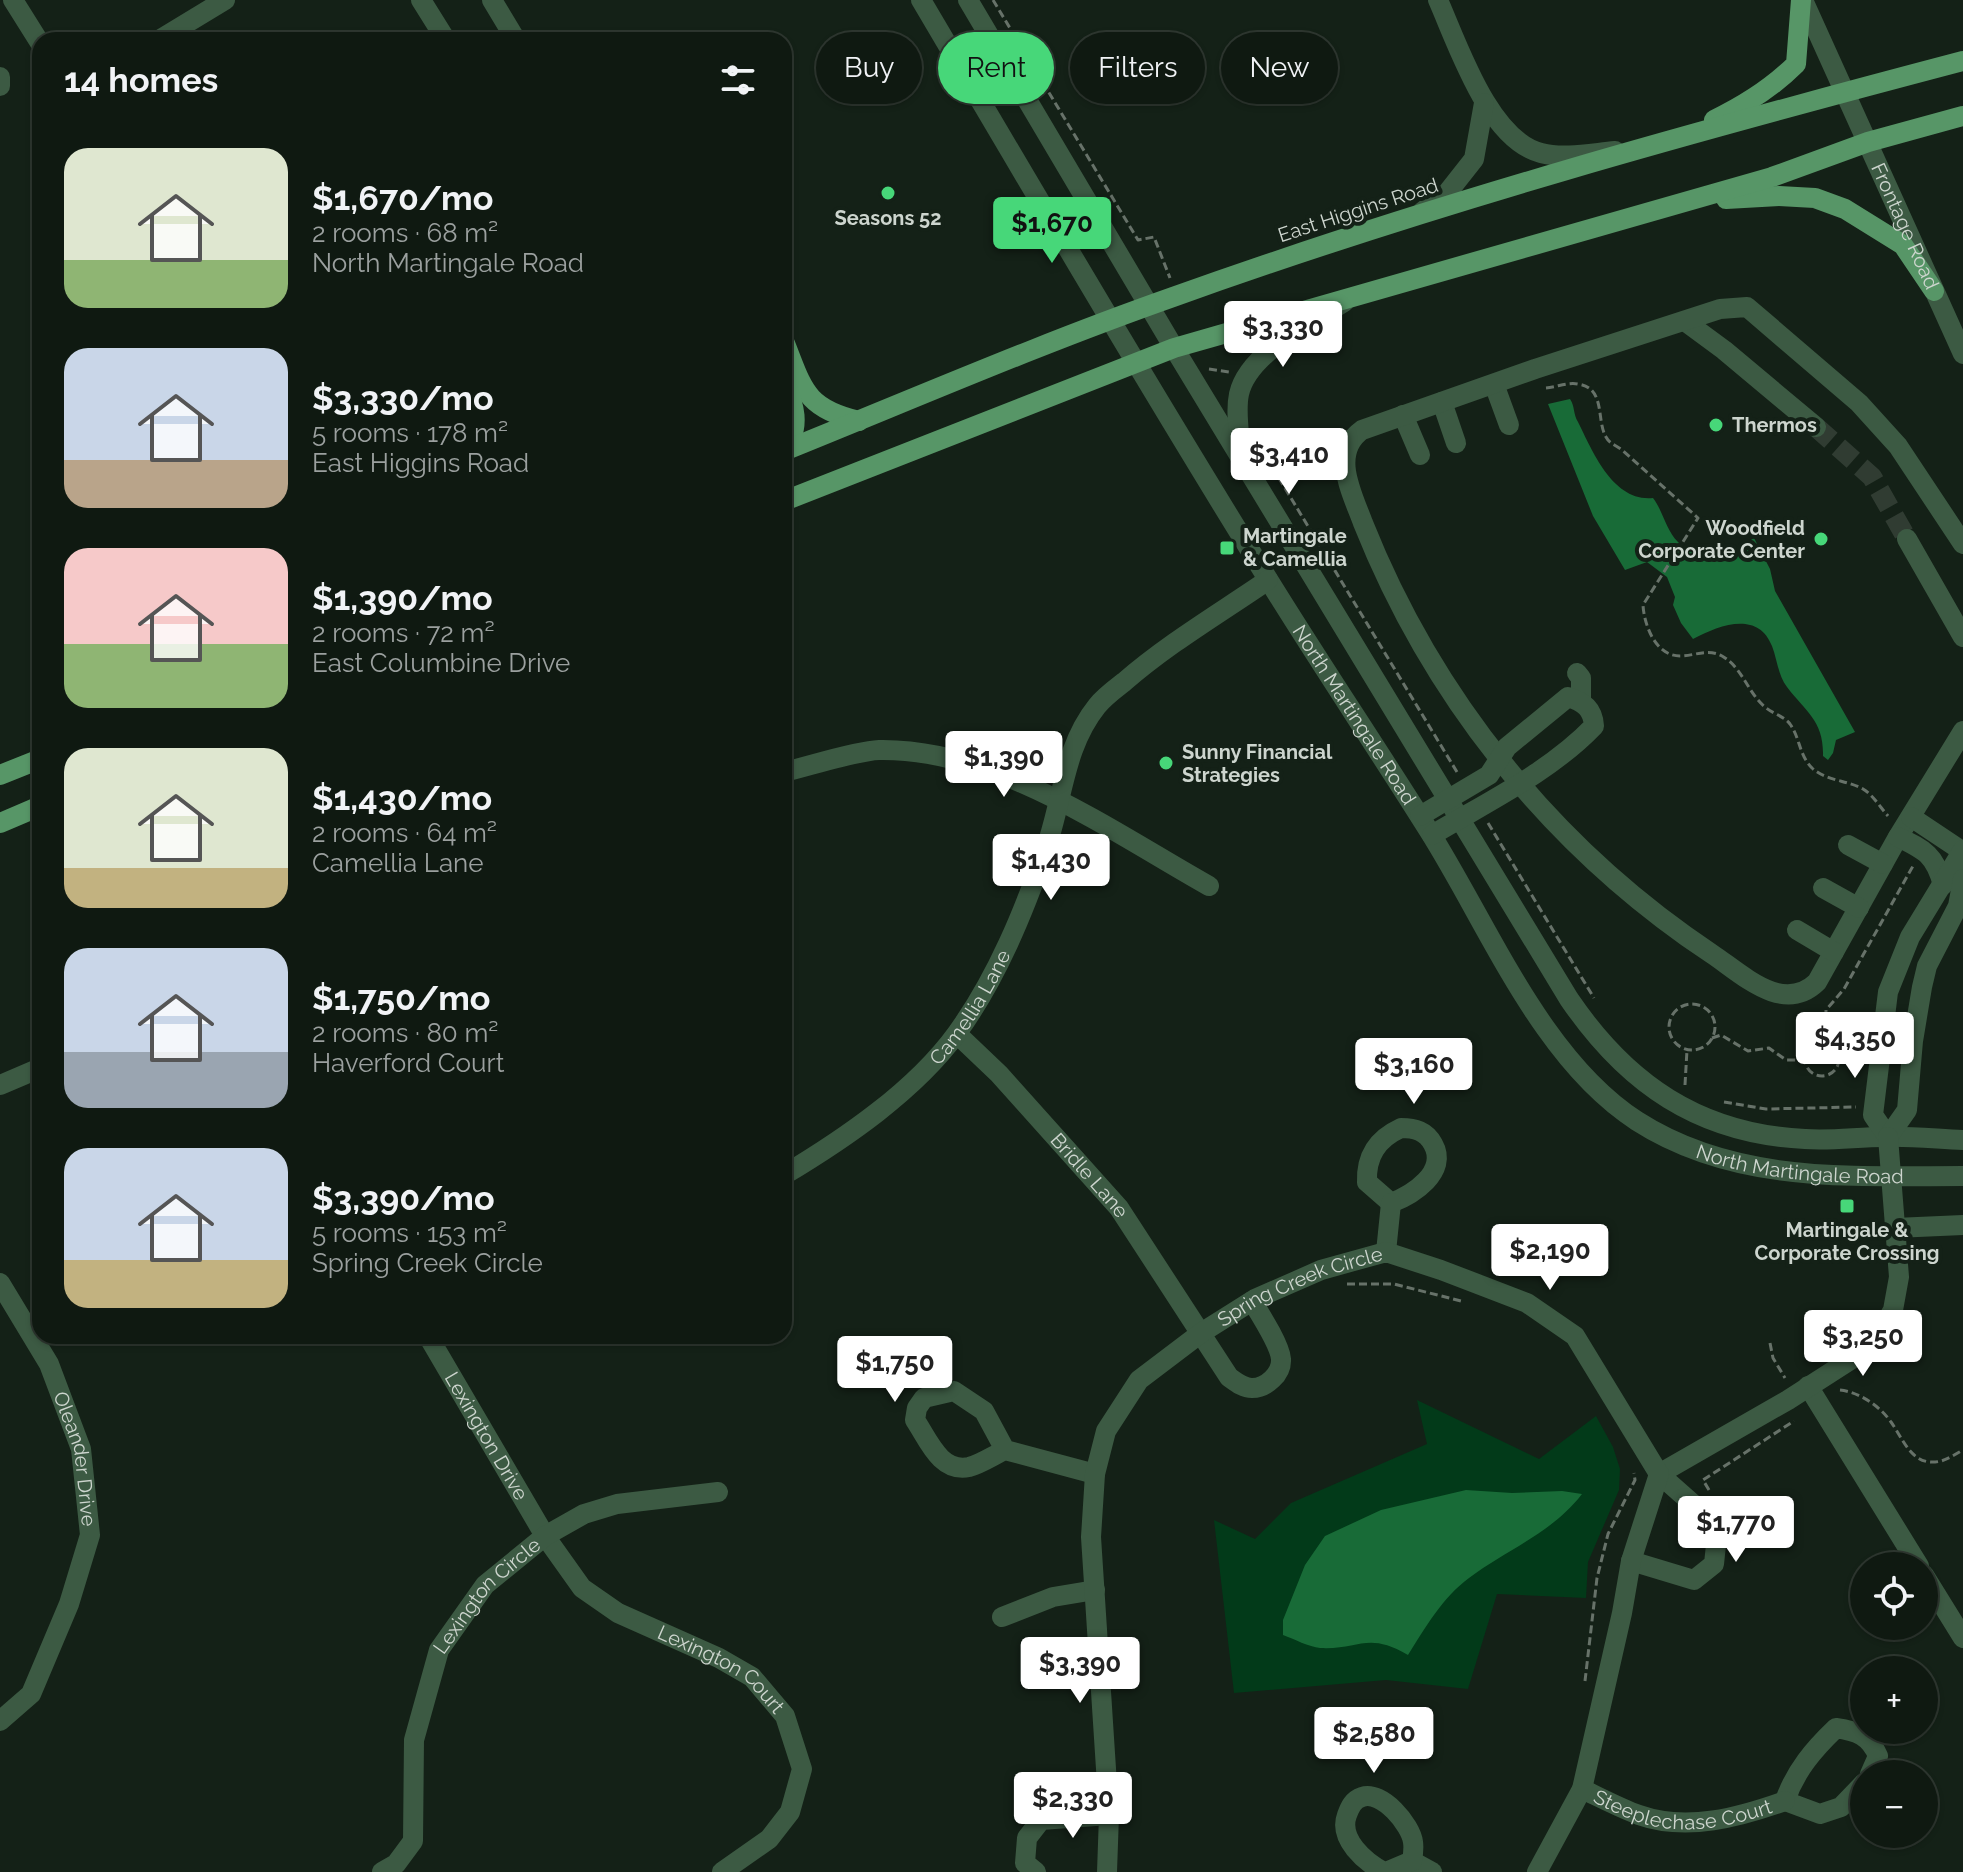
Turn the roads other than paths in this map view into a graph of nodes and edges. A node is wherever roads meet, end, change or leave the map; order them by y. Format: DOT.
graph roads {
  1 [pos="13,0"];
  2 [pos="225,0"];
  3 [pos="421,0"];
  4 [pos="492,0"];
  5 [pos="921,0"];
  6 [pos="968,0"];
  7 [pos="1438,0"];
  8 [pos="1802,0"];
  9 [pos="33,32"];
  10 [pos="172,32"];
  11 [pos="441,32"];
  12 [pos="511,32"];
  13 [pos="1963,61"];
  14 [pos="0,77"];
  15 [pos="0,86"];
  16 [pos="1846,92"];
  17 [pos="1484,103"];
  18 [pos="1963,116"];
  19 [pos="1675,140"];
  20 [pos="1868,142"];
  21 [pos="1639,150"];
  22 [pos="1686,202"];
  23 [pos="1419,215"];
  24 [pos="1934,291"];
  25 [pos="1351,297"];
  26 [pos="1148,306"];
  27 [pos="1111,321"];
  28 [pos="1686,322"];
  29 [pos="1174,348"];
  30 [pos="1963,354"];
  31 [pos="792,359"];
  32 [pos="1135,362"];
  33 [pos="1494,384"];
  34 [pos="792,400"];
  35 [pos="1442,402"];
  36 [pos="1403,415"];
  37 [pos="859,421"];
  38 [pos="1509,425"];
  39 [pos="1816,427"];
  40 [pos="792,438"];
  41 [pos="1456,443"];
  42 [pos="792,448"];
  43 [pos="1420,455"];
  44 [pos="1242,459"];
  45 [pos="792,498"];
  46 [pos="1907,539"];
  47 [pos="1963,544"];
  48 [pos="1268,580"];
  49 [pos="1963,637"];
  50 [pos="1577,673"];
  51 [pos="1581,701"];
  52 [pos="1963,731"];
  53 [pos="1500,760"];
  54 [pos="32,762"];
  55 [pos="792,770"];
  56 [pos="0,775"];
  57 [pos="1520,783"];
  58 [pos="1058,800"];
  59 [pos="1449,800"];
  60 [pos="32,809"];
  61 [pos="1420,816"];
  62 [pos="1460,818"];
  63 [pos="0,823"];
  64 [pos="1904,827"];
  65 [pos="1432,835"];
  66 [pos="1848,845"];
  67 [pos="1963,850"];
  68 [pos="1883,864"];
  69 [pos="1963,865"];
  70 [pos="1953,882"];
  71 [pos="1209,886"];
  72 [pos="1823,888"];
  73 [pos="1961,905"];
  74 [pos="1859,908"];
  75 [pos="1797,930"];
  76 [pos="1834,952"];
  77 [pos="957,1034"];
  78 [pos="32,1071"];
  79 [pos="0,1085"];
  80 [pos="1888,1137"];
  81 [pos="1963,1140"];
  82 [pos="792,1170"];
  83 [pos="1890,1176"];
  84 [pos="1963,1176"];
  85 [pos="1391,1203"];
  86 [pos="1963,1225"];
  87 [pos="1895,1228"];
  88 [pos="1386,1252"];
  89 [pos="0,1283"];
  90 [pos="1252,1301"];
  91 [pos="1201,1333"];
  92 [pos="32,1336"];
  93 [pos="37,1344"];
  94 [pos="433,1344"];
  95 [pos="1814,1395"];
  96 [pos="1005,1450"];
  97 [pos="1095,1474"];
  98 [pos="1659,1474"];
  99 [pos="718,1492"];
  100 [pos="545,1536"];
  101 [pos="1910,1552"];
  102 [pos="1631,1561"];
  103 [pos="1095,1590"];
  104 [pos="1938,1598"];
  105 [pos="1002,1617"];
  106 [pos="1963,1638"];
  107 [pos="0,1721"];
  108 [pos="1876,1760"];
  109 [pos="1582,1789"];
  110 [pos="1850,1798"];
  111 [pos="1785,1801"];
  112 [pos="1109,1815"];
  113 [pos="1412,1861"];
  114 [pos="382,1872"];
  115 [pos="722,1872"];
  116 [pos="1036,1872"];
  117 [pos="1107,1872"];
  118 [pos="1385,1872"];
  119 [pos="1432,1872"];
  120 [pos="1537,1872"];
  1 -- 9 [label="street"];
  2 -- 10 [label="street"];
  3 -- 11 [label="street"];
  4 -- 12 [label="street"];
  5 -- 27 [label="street, North Martingale Road"];
  6 -- 26 [label="street, North Martingale Road"];
  7 -- 17 [label="street"];
  8 -- 16 [label="street, Frontage Road"];
  8 -- 19 [label="main road"];
  13 -- 16 [label="main road, East Higgins Road"];
  14 -- 15 [label="street"];
  16 -- 19 [label="main road, East Higgins Road"];
  16 -- 20 [label="street, Frontage Road"];
  17 -- 21 [label="street"];
  17 -- 23 [label="street"];
  18 -- 20 [label="main road"];
  19 -- 21 [label="main road, East Higgins Road"];
  20 -- 22 [label="main road"];
  20 -- 24 [label="street, Frontage Road"];
  21 -- 23 [label="main road, East Higgins Road"];
  22 -- 24 [label="main road"];
  22 -- 25 [label="main road"];
  23 -- 26 [label="main road, East Higgins Road"];
  24 -- 30 [label="street, Frontage Road"];
  25 -- 29 [label="main road"];
  25 -- 44 [label="street"];
  26 -- 27 [label="main road, East Higgins Road"];
  26 -- 29 [label="street, North Martingale Road"];
  27 -- 32 [label="street, North Martingale Road"];
  27 -- 37 [label="main road, East Higgins Road"];
  28 -- 33 [label="street"];
  28 -- 39 [label="street"];
  28 -- 47 [label="street"];
  29 -- 32 [label="main road"];
  29 -- 44 [label="street, North Martingale Road"];
  31 -- 37 [label="main road"];
  32 -- 45 [label="main road"];
  32 -- 48 [label="street, North Martingale Road"];
  33 -- 35 [label="street"];
  33 -- 38 [label="street"];
  34 -- 40 [label="main road"];
  35 -- 36 [label="street"];
  35 -- 41 [label="street"];
  36 -- 43 [label="street"];
  36 -- 53 [label="street"];
  37 -- 42 [label="main road, East Higgins Road"];
  44 -- 59 [label="street, North Martingale Road"];
  46 -- 49 [label="street"];
  48 -- 58 [label="street, Camellia Lane"];
  48 -- 61 [label="street, North Martingale Road"];
  50 -- 51 [label="street"];
  51 -- 53 [label="street"];
  51 -- 57 [label="street"];
  52 -- 64 [label="street"];
  53 -- 57 [label="street"];
  53 -- 59 [label="street"];
  54 -- 56 [label="main road"];
  55 -- 58 [label="street"];
  57 -- 62 [label="street"];
  57 -- 76 [label="street"];
  58 -- 71 [label="street"];
  58 -- 77 [label="street, Camellia Lane"];
  59 -- 61 [label="street"];
  59 -- 62 [label="street, North Martingale Road"];
  60 -- 63 [label="main road"];
  61 -- 65 [label="street, North Martingale Road"];
  62 -- 65 [label="street"];
  62 -- 80 [label="street, North Martingale Road"];
  64 -- 67 [label="street"];
  64 -- 68 [label="street"];
  64 -- 70 [label="street"];
  65 -- 83 [label="street, North Martingale Road"];
  66 -- 68 [label="street"];
  67 -- 69 [label="street"];
  67 -- 70 [label="street"];
  68 -- 74 [label="street"];
  70 -- 73 [label="street"];
  70 -- 80 [label="street"];
  72 -- 74 [label="street"];
  73 -- 80 [label="street"];
  74 -- 76 [label="street"];
  75 -- 76 [label="street"];
  77 -- 82 [label="street, Camellia Lane"];
  77 -- 91 [label="street, Bridle Lane"];
  78 -- 79 [label="street"];
  80 -- 81 [label="street, North Martingale Road"];
  80 -- 83 [label="street"];
  83 -- 84 [label="street, North Martingale Road"];
  83 -- 87 [label="street"];
  85 -- 88 [label="street"];
  86 -- 87 [label="street"];
  87 -- 95 [label="street"];
  88 -- 90 [label="street, Spring Creek Circle"];
  88 -- 98 [label="street, Spring Creek Circle"];
  89 -- 92 [label="street, Oleander Drive"];
  90 -- 91 [label="street, Spring Creek Circle"];
  90 -- 91 [label="street, Bridle Lane"];
  91 -- 97 [label="street, Spring Creek Circle"];
  93 -- 107 [label="street, Oleander Drive"];
  94 -- 100 [label="street, Lexington Drive"];
  95 -- 98 [label="street"];
  95 -- 101 [label="street"];
  96 -- 96 [label="street"];
  96 -- 97 [label="street"];
  97 -- 103 [label="street, Spring Creek Circle"];
  98 -- 102 [label="street"];
  98 -- 102 [label="street, Spring Creek Circle"];
  99 -- 100 [label="street, Lexington Circle"];
  100 -- 114 [label="street, Lexington Circle"];
  100 -- 115 [label="street, Lexington Court"];
  102 -- 109 [label="street"];
  103 -- 105 [label="street"];
  103 -- 112 [label="street, Spring Creek Circle"];
  104 -- 106 [label="street"];
  108 -- 111 [label="street, Steeplechase Court"];
  109 -- 111 [label="street, Steeplechase Court"];
  109 -- 120 [label="street"];
  110 -- 111 [label="street, Steeplechase Court"];
  112 -- 116 [label="street"];
  112 -- 117 [label="street, Spring Creek Circle"];
  113 -- 118 [label="street"];
  113 -- 118 [label="street"];
  113 -- 119 [label="street"];
}
